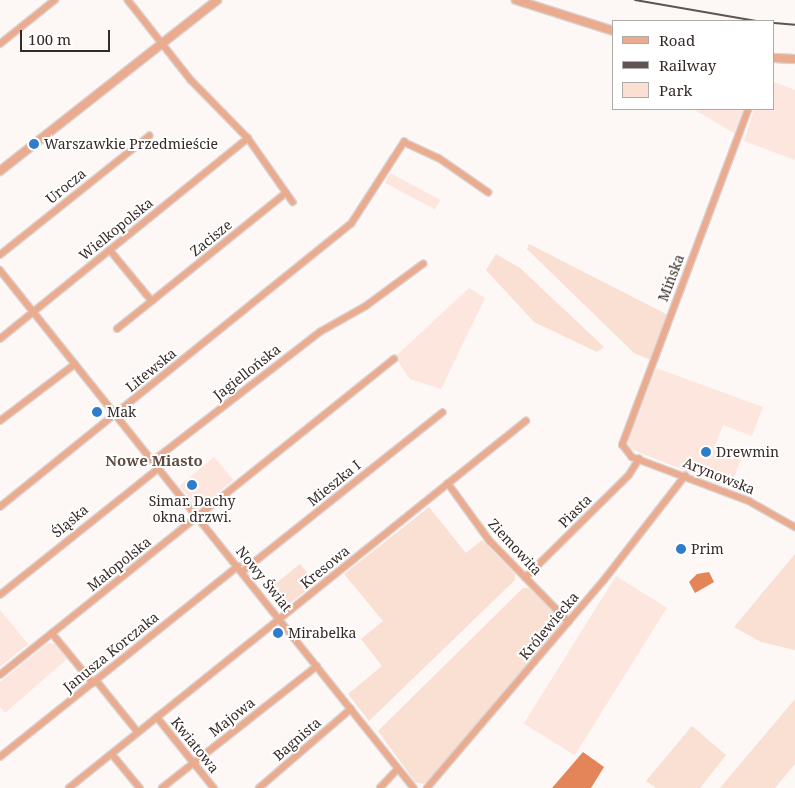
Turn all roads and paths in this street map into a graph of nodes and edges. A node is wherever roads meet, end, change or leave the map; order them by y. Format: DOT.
graph roads {
  1 [pos="55,0"];
  2 [pos="128,0"];
  3 [pos="217,0"];
  4 [pos="516,0"];
  5 [pos="612,30"];
  6 [pos="161,42"];
  7 [pos="0,44"];
  8 [pos="775,58"];
  9 [pos="795,59"];
  10 [pos="749,110"];
  11 [pos="149,136"];
  12 [pos="248,138"];
  13 [pos="0,171"];
  14 [pos="488,192"];
  15 [pos="286,193"];
  16 [pos="293,202"];
  17 [pos="110,250"];
  18 [pos="0,255"];
  19 [pos="423,264"];
  20 [pos="0,270"];
  21 [pos="152,301"];
  22 [pos="34,312"];
  23 [pos="117,329"];
  24 [pos="0,339"];
  25 [pos="394,359"];
  26 [pos="75,364"];
  27 [pos="442,413"];
  28 [pos="116,414"];
  29 [pos="0,421"];
  30 [pos="526,421"];
  31 [pos="630,455"];
  32 [pos="639,459"];
  33 [pos="153,461"];
  34 [pos="158,468"];
  35 [pos="685,476"];
  36 [pos="448,483"];
  37 [pos="0,507"];
  38 [pos="197,516"];
  39 [pos="795,527"];
  40 [pos="238,566"];
  41 [pos="242,572"];
  42 [pos="525,578"];
  43 [pos="0,595"];
  44 [pos="280,619"];
  45 [pos="569,622"];
  46 [pos="52,633"];
  47 [pos="317,666"];
  48 [pos="0,675"];
  49 [pos="94,681"];
  50 [pos="351,709"];
  51 [pos="157,717"];
  52 [pos="138,732"];
  53 [pos="112,754"];
  54 [pos="0,757"];
  55 [pos="194,763"];
  56 [pos="398,769"];
  57 [pos="69,788"];
  58 [pos="140,788"];
  59 [pos="162,788"];
  60 [pos="214,788"];
  61 [pos="259,788"];
  62 [pos="380,788"];
  63 [pos="414,788"];
  64 [pos="427,788"];
  1 -- 7 [label="street"];
  2 -- 6 [label="street"];
  3 -- 6 [label="street"];
  4 -- 5 [label="street"];
  6 -- 12 [label="street"];
  6 -- 13 [label="street"];
  8 -- 9 [label="street"];
  10 -- 31 [label="street, Mińska"];
  11 -- 18 [label="street, Urocza"];
  12 -- 15 [label="street"];
  12 -- 17 [label="street, Wielkopolska"];
  14 -- 28 [label="street, Litewska"];
  15 -- 16 [label="street"];
  15 -- 21 [label="street, Zacisze"];
  17 -- 21 [label="street"];
  17 -- 22 [label="street, Wielkopolska"];
  19 -- 33 [label="street, Jagiellońska"];
  20 -- 22 [label="street, Nowy Świat"];
  21 -- 23 [label="street, Zacisze"];
  22 -- 24 [label="street, Wielkopolska"];
  22 -- 26 [label="street, Nowy Świat"];
  25 -- 38 [label="street, Małopolska"];
  26 -- 28 [label="street, Nowy Świat"];
  26 -- 29 [label="street"];
  27 -- 41 [label="street, Mieszka I"];
  28 -- 33 [label="street, Nowy Świat"];
  28 -- 37 [label="street, Litewska"];
  30 -- 36 [label="street, Kresowa"];
  31 -- 32 [label="street, Arynowska"];
  32 -- 35 [label="street, Arynowska"];
  32 -- 42 [label="street, Piasta"];
  33 -- 34 [label="street, Nowy Świat"];
  34 -- 38 [label="street, Nowy Świat"];
  34 -- 43 [label="street, Śląska"];
  35 -- 39 [label="street, Arynowska"];
  35 -- 45 [label="street, Królewiecka"];
  36 -- 42 [label="street, Ziemowita"];
  36 -- 44 [label="street, Kresowa"];
  38 -- 40 [label="street, Nowy Świat"];
  38 -- 46 [label="street, Małopolska"];
  40 -- 41 [label="street, Nowy Świat"];
  40 -- 49 [label="street, Janusza Korczaka"];
  41 -- 44 [label="street, Nowy Świat"];
  42 -- 45 [label="street, Ziemowita"];
  44 -- 47 [label="street, Nowy Świat"];
  44 -- 51 [label="street, Kresowa"];
  45 -- 64 [label="street, Królewiecka"];
  46 -- 48 [label="street, Małopolska"];
  46 -- 49 [label="street"];
  47 -- 50 [label="street, Nowy Świat"];
  47 -- 55 [label="street, Majowa"];
  49 -- 52 [label="street"];
  49 -- 54 [label="street, Janusza Korczaka"];
  50 -- 56 [label="street, Nowy Świat"];
  50 -- 61 [label="street, Bagnista"];
  51 -- 52 [label="street, Kresowa"];
  51 -- 55 [label="street, Kwiatowa"];
  52 -- 53 [label="street, Kresowa"];
  53 -- 57 [label="street, Kresowa"];
  53 -- 58 [label="street"];
  55 -- 59 [label="street, Majowa"];
  55 -- 60 [label="street, Kwiatowa"];
  56 -- 62 [label="street"];
  56 -- 63 [label="street, Nowy Świat"];
}
